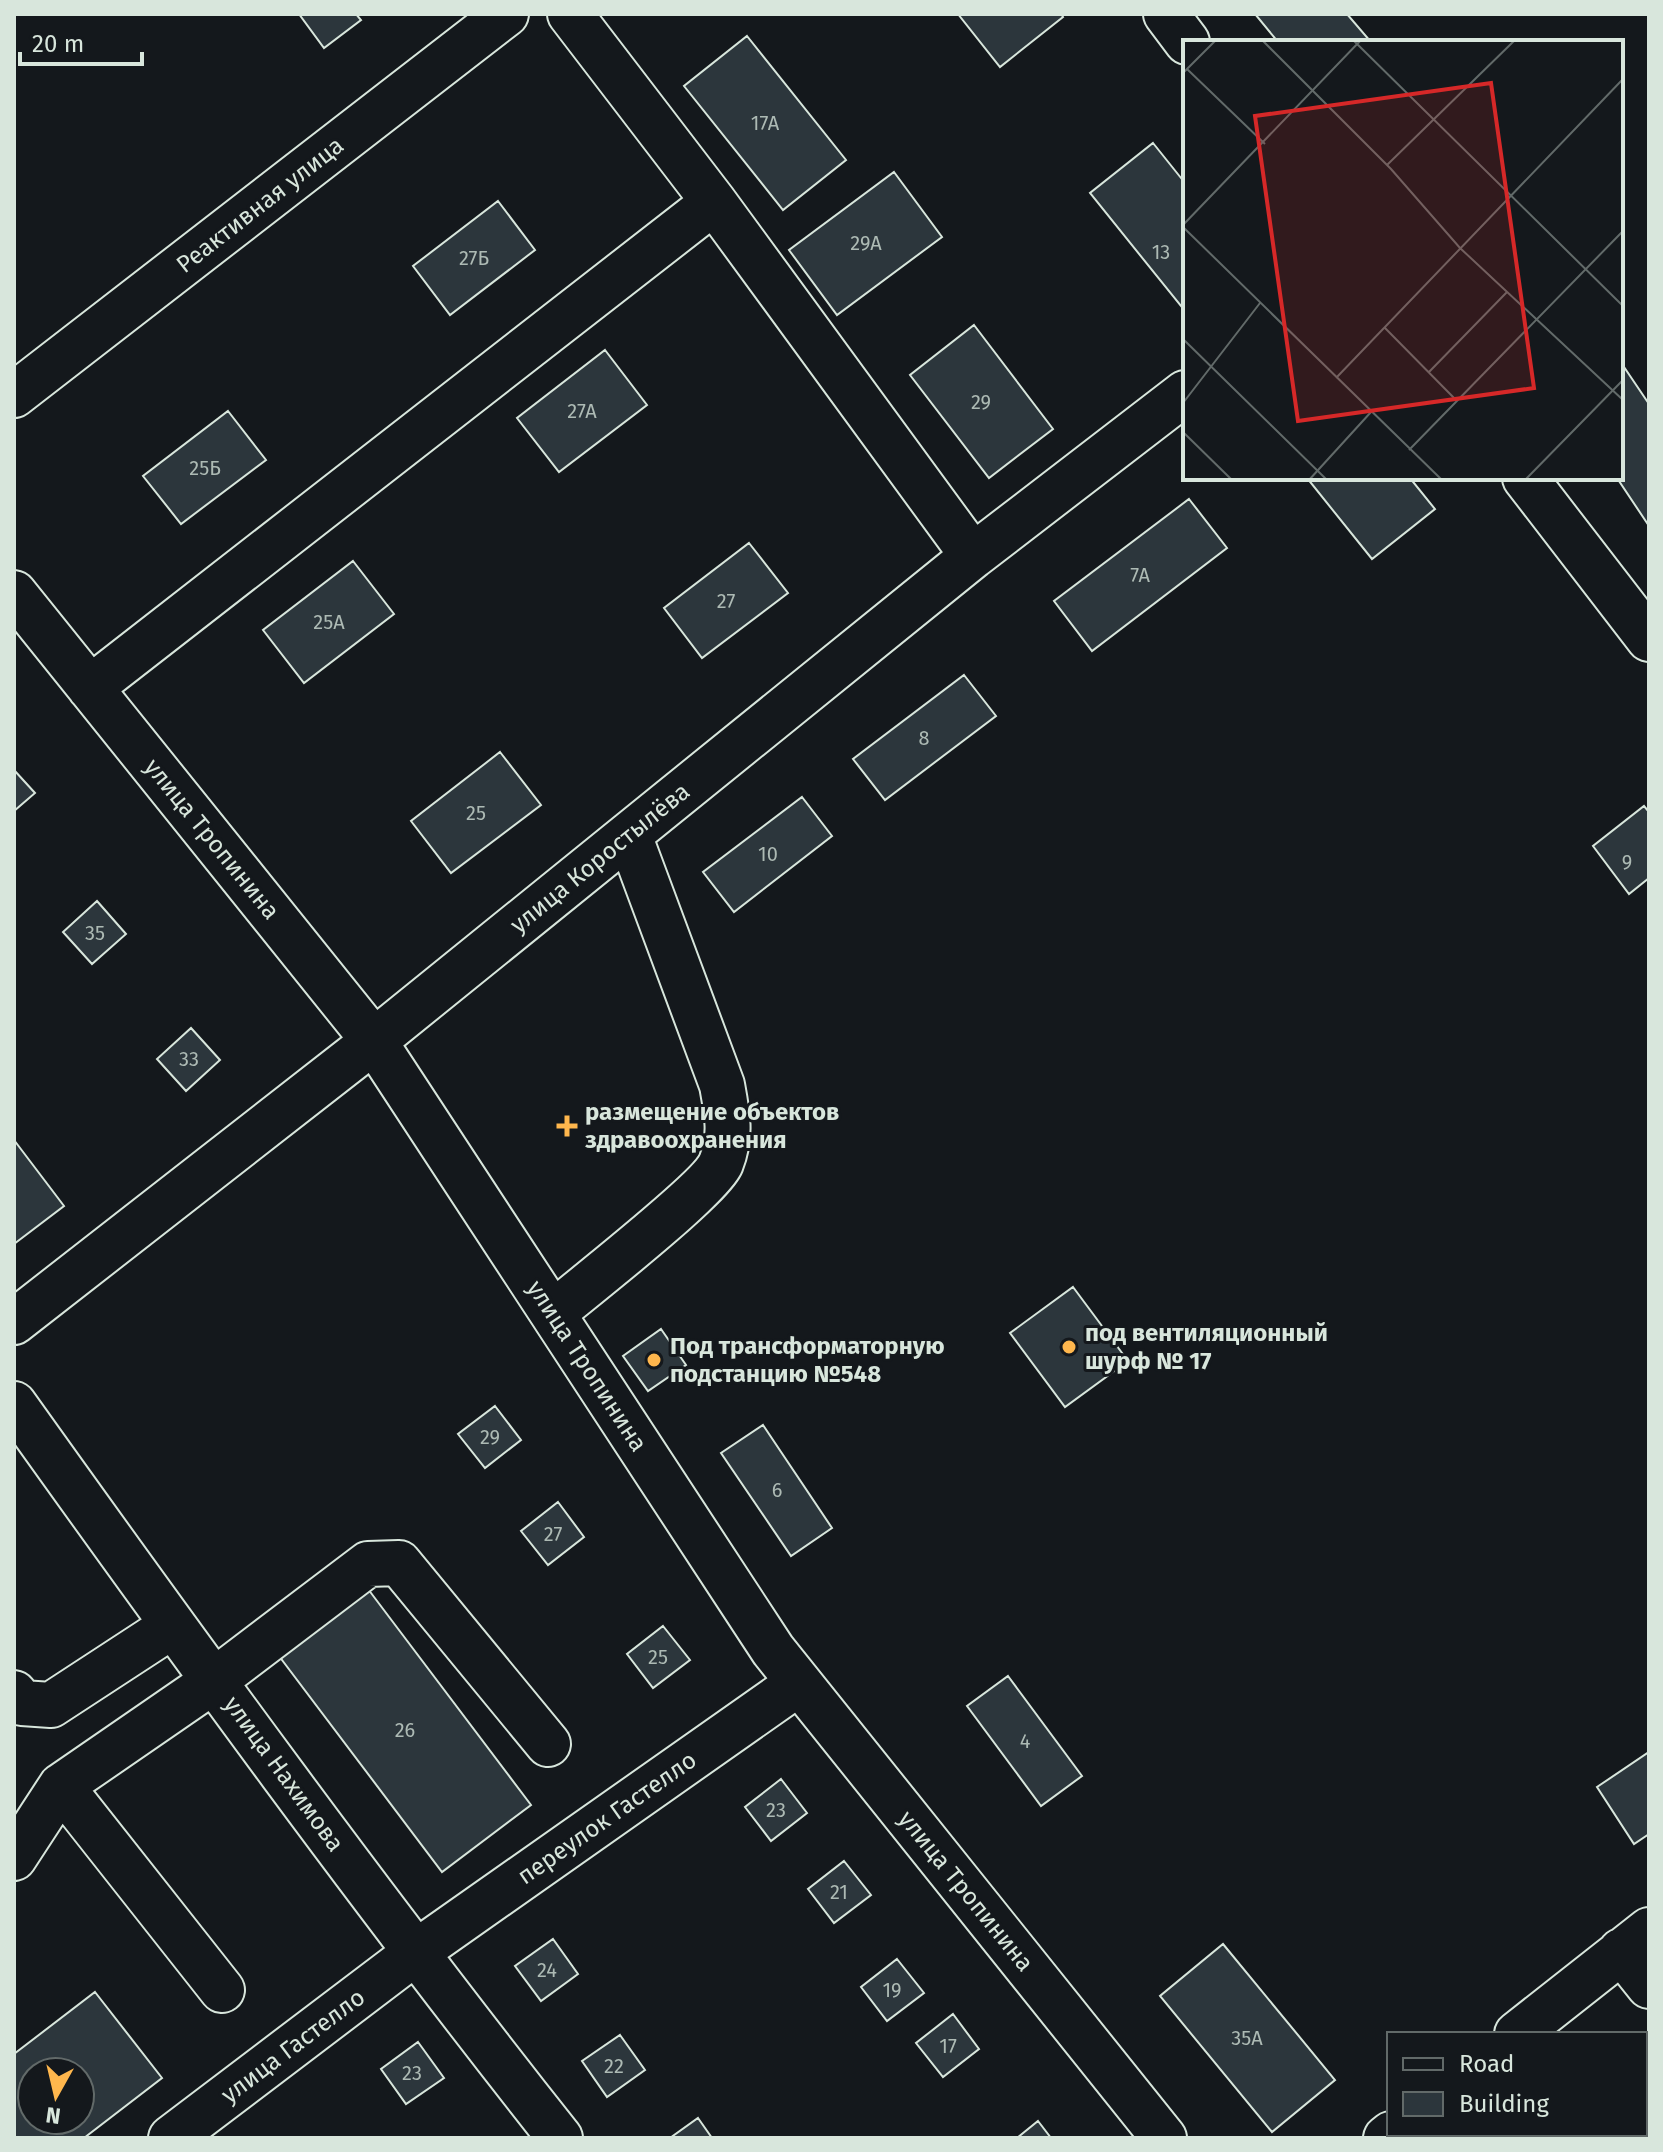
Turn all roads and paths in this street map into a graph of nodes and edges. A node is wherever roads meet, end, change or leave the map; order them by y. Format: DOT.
graph roads {
  1 [pos="506,14"];
  2 [pos="570,14"];
  3 [pos="1166,14"];
  4 [pos="1186,40"];
  5 [pos="714,202"];
  6 [pos="14,395"];
  7 [pos="1183,395"];
  8 [pos="1527,480"];
  9 [pos="973,556"];
  10 [pos="14,593"];
  11 [pos="1649,639"];
  12 [pos="90,688"];
  13 [pos="629,835"];
  14 [pos="374,1041"];
  15 [pos="553,1313"];
  16 [pos="14,1322"];
  17 [pos="14,1404"];
  18 [pos="172,1626"];
  19 [pos="215,1680"];
  20 [pos="799,1683"];
  21 [pos="14,1693"];
  22 [pos="548,1744"];
  23 [pos="61,1786"];
  24 [pos="14,1858"];
  25 [pos="1635,1941"];
  26 [pos="415,1953"];
  27 [pos="1649,1986"];
  28 [pos="222,1990"];
  29 [pos="1520,2032"];
  30 [pos="171,2138"];
  31 [pos="560,2138"];
  32 [pos="1164,2138"];
  1 -- 6 [label="street, Реактивная улица"];
  2 -- 5 [label="street"];
  3 -- 4 [label="street"];
  5 -- 9 [label="street"];
  5 -- 12 [label="street"];
  7 -- 9 [label="street, улица Коростылёва"];
  8 -- 11 [label="street"];
  9 -- 13 [label="street, улица Коростылёва"];
  10 -- 12 [label="street, улица Тропинина"];
  12 -- 14 [label="street, улица Тропинина"];
  13 -- 14 [label="street, улица Коростылёва"];
  13 -- 15 [label="street"];
  14 -- 15 [label="street, улица Тропинина"];
  14 -- 16 [label="street, улица Коростылёва"];
  15 -- 20 [label="street, улица Тропинина"];
  17 -- 18 [label="street, улица Нахимова"];
  18 -- 19 [label="street, улица Нахимова"];
  18 -- 21 [label="street"];
  19 -- 22 [label="street"];
  19 -- 23 [label="street"];
  19 -- 26 [label="street, улица Нахимова"];
  20 -- 26 [label="street, переулок Гастелло"];
  20 -- 32 [label="street, улица Тропинина"];
  23 -- 24 [label="street"];
  23 -- 28 [label="street"];
  25 -- 27 [label="street"];
  25 -- 29 [label="street"];
  26 -- 30 [label="street, улица Гастелло"];
  26 -- 31 [label="street, улица Нахимова"];
}
